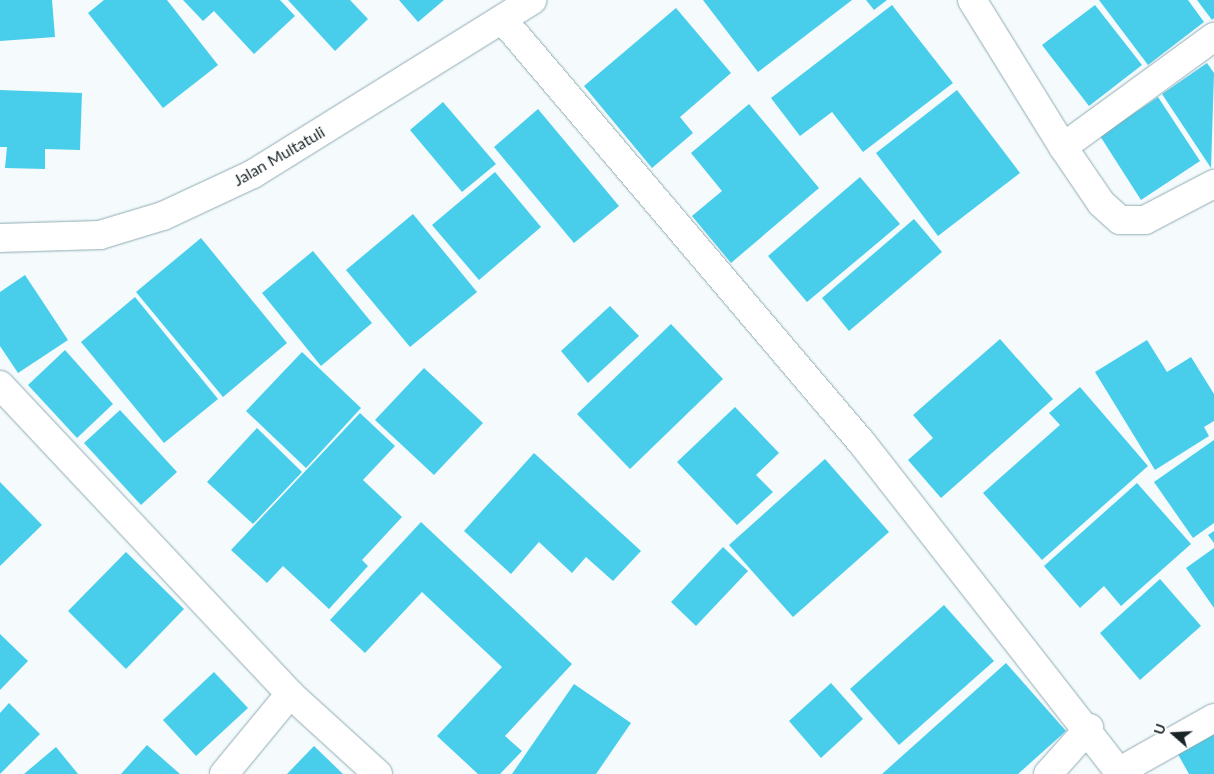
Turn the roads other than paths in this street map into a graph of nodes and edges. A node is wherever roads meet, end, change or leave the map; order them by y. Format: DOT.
graph roads {
  1 [pos="532,0"];
  2 [pos="972,0"];
  3 [pos="503,20"];
  4 [pos="1214,38"];
  5 [pos="1063,146"];
  6 [pos="1214,184"];
  7 [pos="0,238"];
  8 [pos="0,385"];
  9 [pos="290,694"];
  10 [pos="1214,718"];
  11 [pos="1088,728"];
  12 [pos="1120,773"];
  13 [pos="224,774"];
  14 [pos="378,774"];
  15 [pos="1048,774"];
  1 -- 3 [label="street, Jalan Multatuli"];
  2 -- 5 [label="street"];
  3 -- 7 [label="street, Jalan Multatuli"];
  3 -- 11 [label="street"];
  4 -- 5 [label="street"];
  5 -- 6 [label="street"];
  8 -- 9 [label="street"];
  9 -- 13 [label="street"];
  9 -- 14 [label="street"];
  10 -- 12 [label="street"];
  11 -- 12 [label="street"];
  11 -- 15 [label="street"];
}
